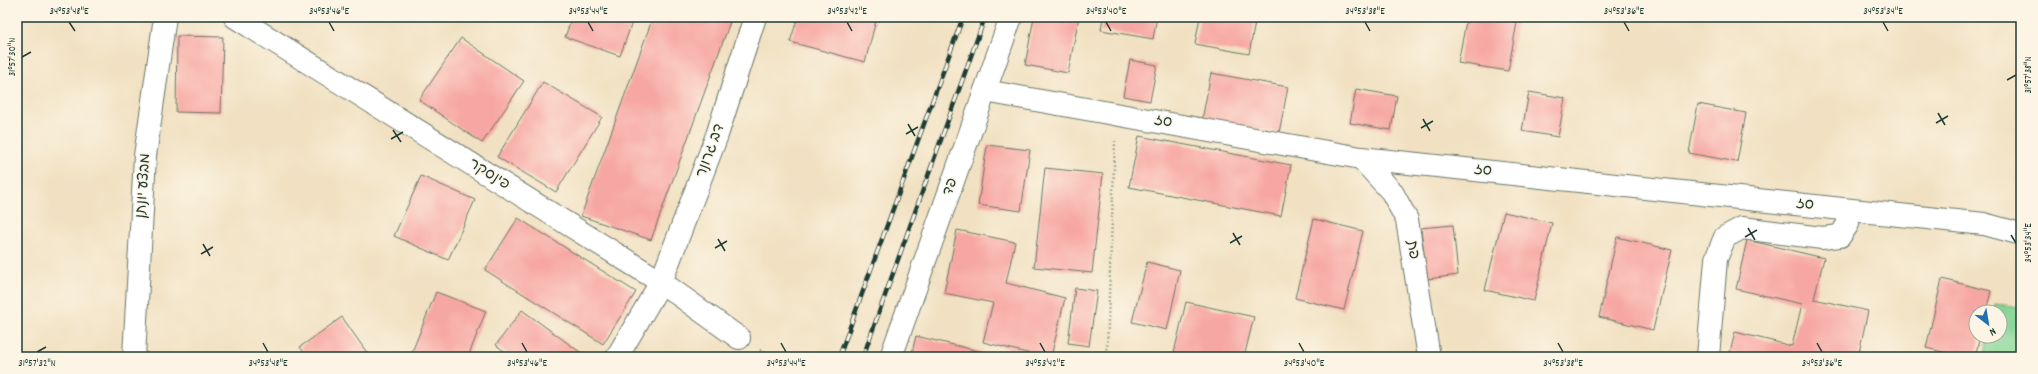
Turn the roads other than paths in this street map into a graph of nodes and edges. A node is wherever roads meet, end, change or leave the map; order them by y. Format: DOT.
graph roads {
  1 [pos="165,17"];
  2 [pos="235,17"];
  3 [pos="755,17"];
  4 [pos="1011,17"];
  5 [pos="985,91"];
  6 [pos="1361,158"];
  7 [pos="1848,210"];
  8 [pos="2021,234"];
  9 [pos="661,282"];
  10 [pos="739,338"];
  11 [pos="134,357"];
  12 [pos="617,357"];
  13 [pos="891,357"];
  14 [pos="1429,357"];
  15 [pos="1708,357"];
  1 -- 11 [label="street, מבצע יונתן"];
  2 -- 9 [label="street, פינסקר"];
  3 -- 9 [label="street, דב גרונר"];
  4 -- 5 [label="street, פד"];
  5 -- 6 [label="street, סז"];
  5 -- 13 [label="street, פד"];
  6 -- 7 [label="street, סז"];
  6 -- 14 [label="street, פת"];
  7 -- 8 [label="street, סז"];
  7 -- 15 [label="street"];
  9 -- 10 [label="street, פינסקר"];
  9 -- 12 [label="street, דב גרונר"];
}
